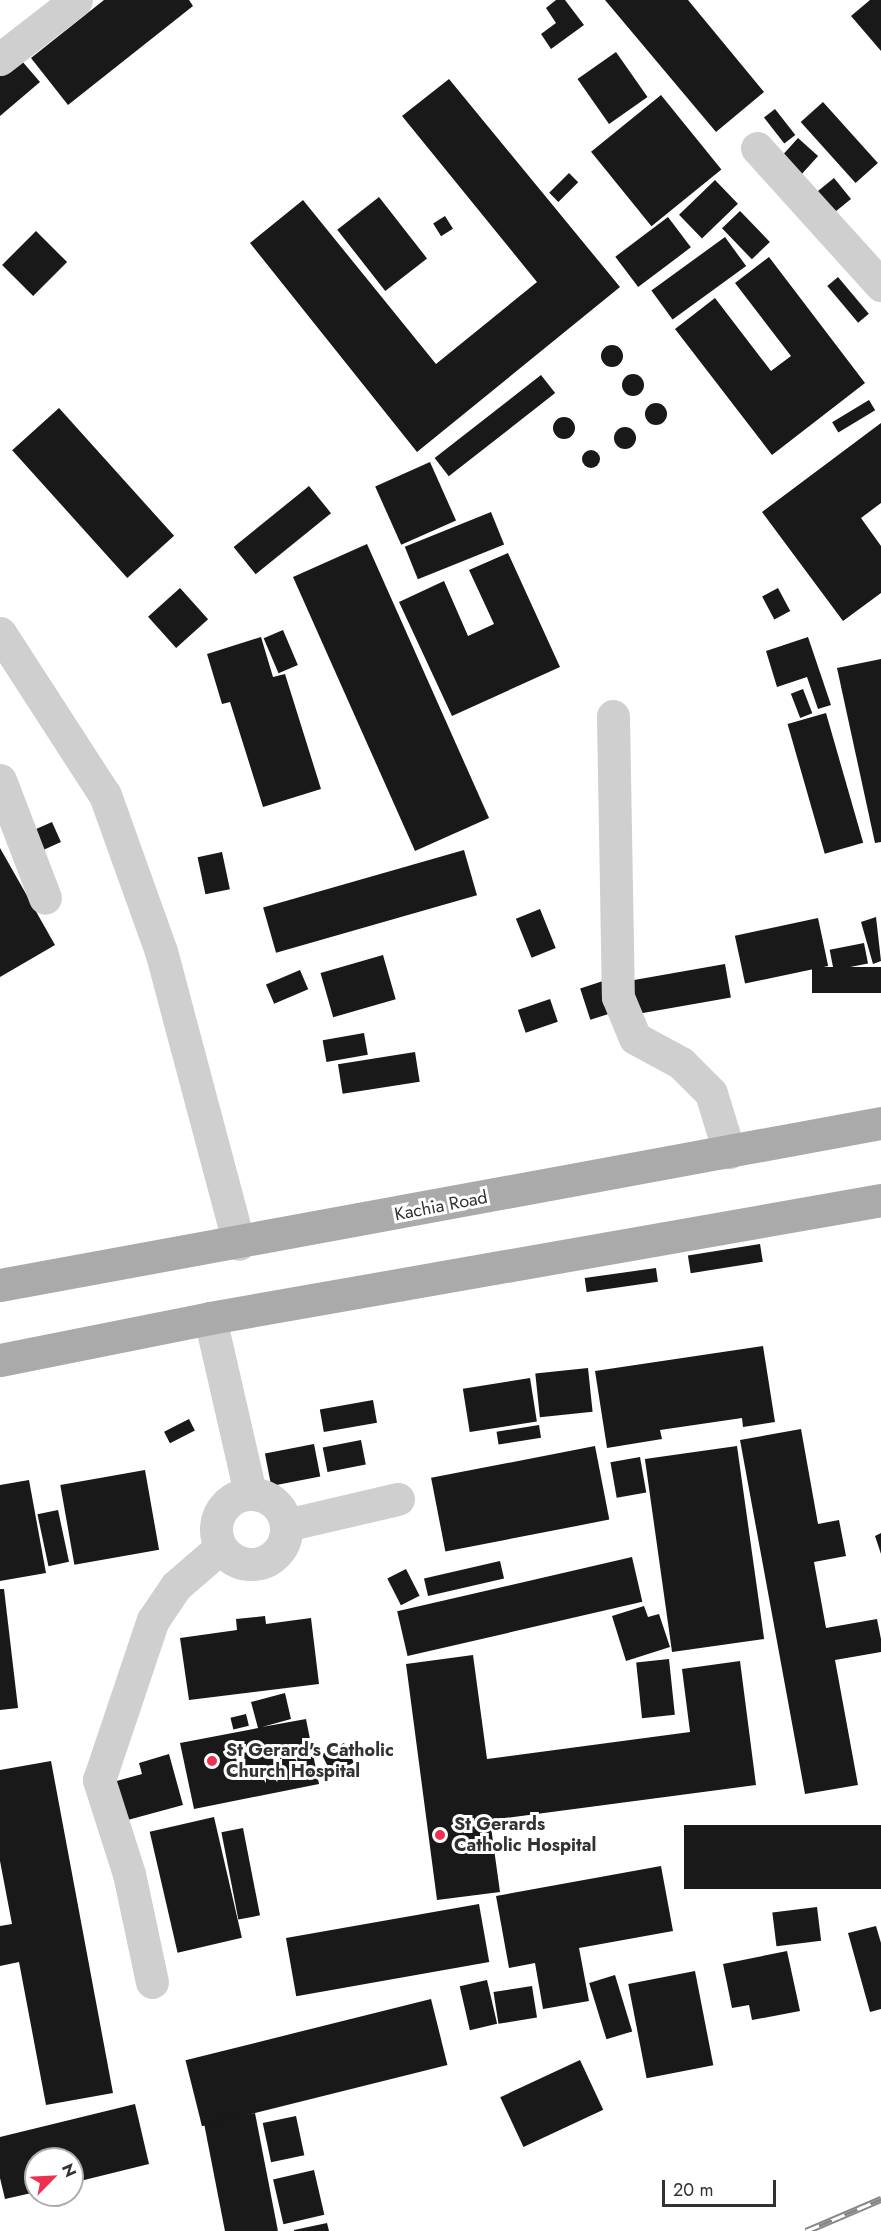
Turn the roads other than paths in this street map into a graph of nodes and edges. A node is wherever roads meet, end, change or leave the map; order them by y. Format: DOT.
graph roads {
  1 [pos="76,0"];
  2 [pos="0,59"];
  3 [pos="757,147"];
  4 [pos="881,285"];
  5 [pos="0,633"];
  6 [pos="613,716"];
  7 [pos="0,780"];
  8 [pos="45,898"];
  9 [pos="881,1123"];
  10 [pos="729,1152"];
  11 [pos="881,1200"];
  12 [pos="239,1244"];
  13 [pos="0,1285"];
  14 [pos="210,1318"];
  15 [pos="0,1360"];
  16 [pos="250,1493"];
  17 [pos="398,1499"];
  18 [pos="286,1525"];
  19 [pos="220,1548"];
  20 [pos="152,1982"];
  1 -- 2 [label="street"];
  3 -- 4 [label="street"];
  5 -- 12 [label="street"];
  6 -- 10 [label="street"];
  7 -- 8 [label="street"];
  9 -- 10 [label="main road, Kachia Road"];
  10 -- 12 [label="main road, Kachia Road"];
  11 -- 14 [label="main road"];
  12 -- 13 [label="main road, Kachia Road"];
  14 -- 15 [label="main road"];
  14 -- 16 [label="street"];
  16 -- 18 [label="street"];
  16 -- 19 [label="street"];
  17 -- 18 [label="street"];
  18 -- 19 [label="street"];
  19 -- 20 [label="street"];
}
